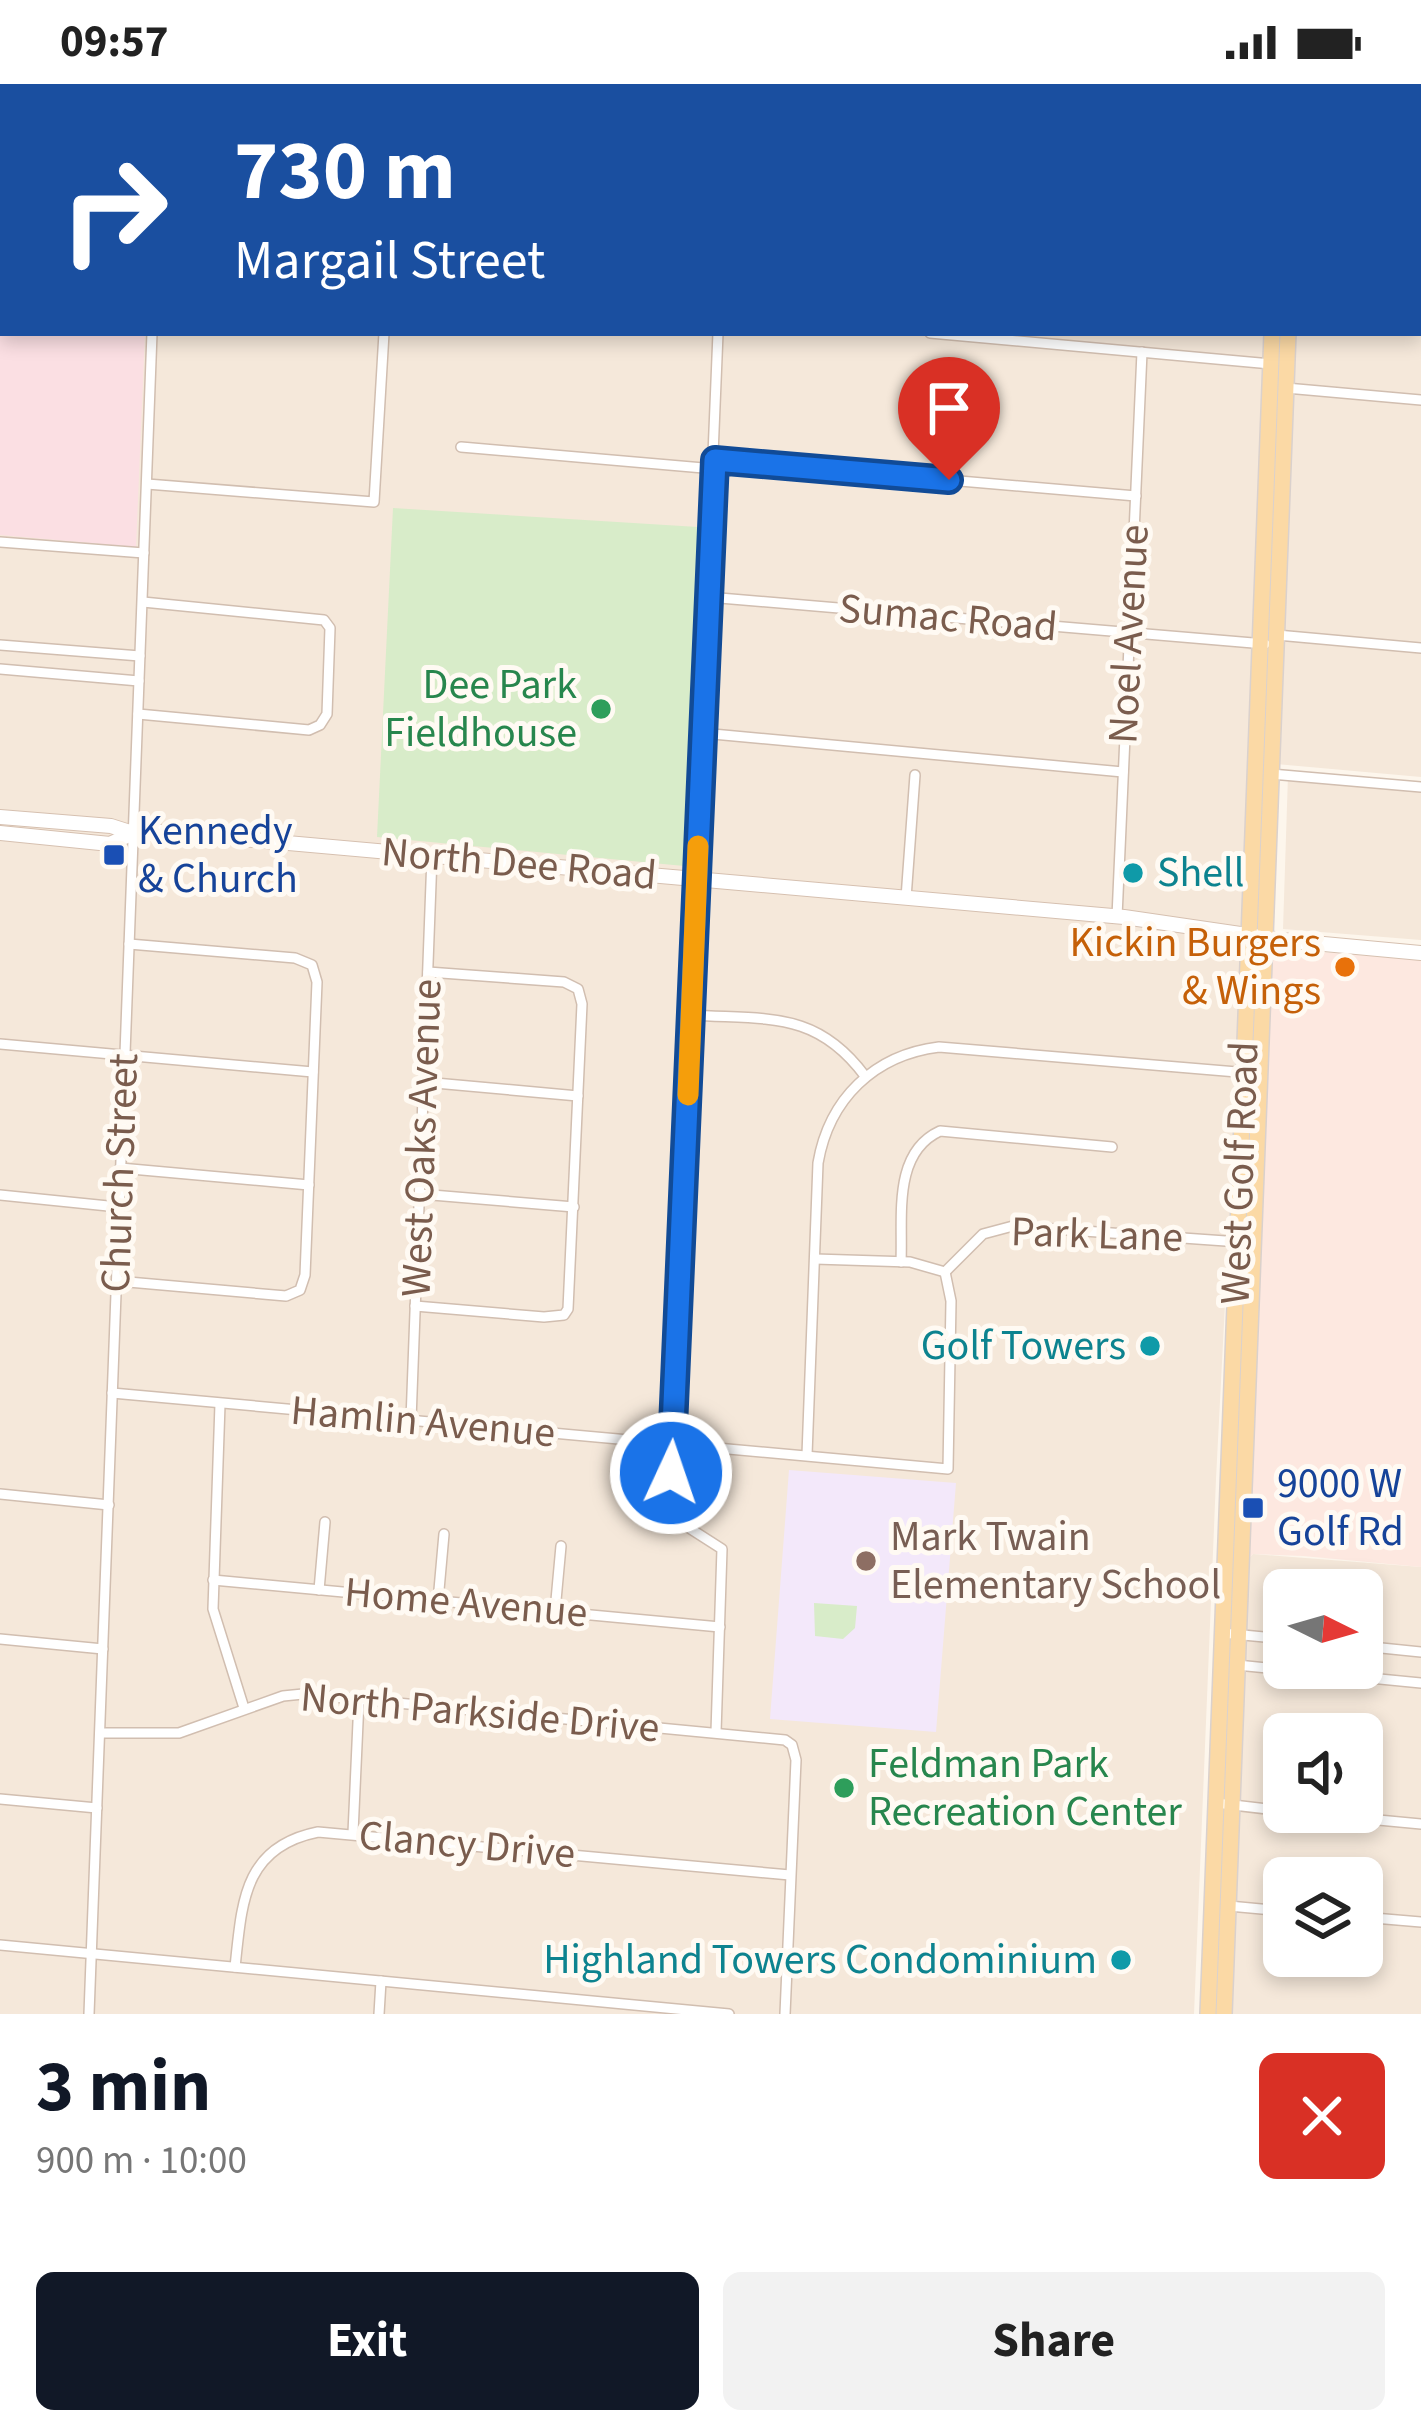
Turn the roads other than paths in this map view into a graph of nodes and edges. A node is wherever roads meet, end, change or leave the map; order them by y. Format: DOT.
graph roads {
  1 [pos="152,336"];
  2 [pos="384,336"];
  3 [pos="718,336"];
  4 [pos="964,336"];
  5 [pos="1095,336"];
  6 [pos="1273,336"];
  7 [pos="1287,336"];
  8 [pos="1094,347"];
  9 [pos="1142,352"];
  10 [pos="1279,364"];
  11 [pos="1286,388"];
  12 [pos="1421,400"];
  13 [pos="461,447"];
  14 [pos="715,464"];
  15 [pos="147,484"];
  16 [pos="1136,496"];
  17 [pos="0,542"];
  18 [pos="144,553"];
  19 [pos="708,596"];
  20 [pos="142,602"];
  21 [pos="1130,634"];
  22 [pos="1271,641"];
  23 [pos="0,645"];
  24 [pos="1421,648"];
  25 [pos="140,656"];
  26 [pos="0,669"];
  27 [pos="139,681"];
  28 [pos="138,714"];
  29 [pos="702,733"];
  30 [pos="1124,772"];
  31 [pos="1271,774"];
  32 [pos="915,776"];
  33 [pos="1421,787"];
  34 [pos="0,817"];
  35 [pos="0,833"];
  36 [pos="133,833"];
  37 [pos="432,856"];
  38 [pos="697,879"];
  39 [pos="906,898"];
  40 [pos="1117,916"];
  41 [pos="1257,936"];
  42 [pos="129,944"];
  43 [pos="1421,953"];
  44 [pos="428,972"];
  45 [pos="692,1016"];
  46 [pos="0,1044"];
  47 [pos="124,1056"];
  48 [pos="313,1072"];
  49 [pos="1252,1074"];
  50 [pos="865,1076"];
  51 [pos="424,1082"];
  52 [pos="578,1096"];
  53 [pos="1112,1147"];
  54 [pos="121,1168"];
  55 [pos="309,1185"];
  56 [pos="420,1194"];
  57 [pos="0,1196"];
  58 [pos="118,1207"];
  59 [pos="574,1207"];
  60 [pos="1245,1243"];
  61 [pos="815,1258"];
  62 [pos="901,1262"];
  63 [pos="945,1272"];
  64 [pos="117,1281"];
  65 [pos="416,1306"];
  66 [pos="112,1393"];
  67 [pos="220,1404"];
  68 [pos="411,1420"];
  69 [pos="672,1445"];
  70 [pos="807,1455"];
  71 [pos="0,1494"];
  72 [pos="109,1505"];
  73 [pos="326,1522"];
  74 [pos="444,1534"];
  75 [pos="561,1546"];
  76 [pos="213,1580"];
  77 [pos="319,1590"];
  78 [pos="438,1600"];
  79 [pos="555,1611"];
  80 [pos="720,1627"];
  81 [pos="1231,1633"];
  82 [pos="1263,1637"];
  83 [pos="0,1639"];
  84 [pos="1383,1648"];
  85 [pos="104,1649"];
  86 [pos="1421,1652"];
  87 [pos="1238,1665"];
  88 [pos="1421,1683"];
  89 [pos="359,1700"];
  90 [pos="244,1708"];
  91 [pos="100,1732"];
  92 [pos="716,1732"];
  93 [pos="0,1799"];
  94 [pos="1224,1805"];
  95 [pos="98,1808"];
  96 [pos="1263,1809"];
  97 [pos="1383,1820"];
  98 [pos="1421,1824"];
  99 [pos="353,1833"];
  100 [pos="790,1875"];
  101 [pos="1228,1906"];
  102 [pos="1263,1909"];
  103 [pos="1383,1919"];
  104 [pos="1421,1922"];
  105 [pos="0,1945"];
  106 [pos="92,1953"];
  107 [pos="236,1967"];
  108 [pos="381,1981"];
  109 [pos="88,2014"];
  110 [pos="379,2014"];
  111 [pos="729,2014"];
  112 [pos="785,2014"];
  113 [pos="1208,2014"];
  114 [pos="1225,2014"];
  1 -- 15 [label="street, Church Street"];
  2 -- 15 [label="street"];
  3 -- 14 [label="street"];
  4 -- 8 [label="street"];
  5 -- 8 [label="street"];
  6 -- 10 [label="main road, West Golf Road"];
  7 -- 10 [label="main road, West Golf Road"];
  8 -- 9 [label="street"];
  9 -- 10 [label="street"];
  9 -- 16 [label="street, Noel Avenue"];
  10 -- 11 [label="main road, West Golf Road"];
  10 -- 22 [label="main road, West Golf Road"];
  11 -- 12 [label="street"];
  11 -- 22 [label="main road, West Golf Road"];
  13 -- 14 [label="street"];
  14 -- 16 [label="street"];
  14 -- 19 [label="street"];
  15 -- 18 [label="street, Church Street"];
  16 -- 21 [label="street, Noel Avenue"];
  17 -- 18 [label="street"];
  18 -- 20 [label="street, Church Street"];
  19 -- 21 [label="street, Sumac Road"];
  19 -- 29 [label="street"];
  20 -- 25 [label="street, Church Street"];
  20 -- 28 [label="street"];
  21 -- 22 [label="street, Sumac Road"];
  21 -- 30 [label="street, Noel Avenue"];
  22 -- 24 [label="street, Sumac Road"];
  22 -- 31 [label="main road, West Golf Road"];
  22 -- 41 [label="main road, West Golf Road"];
  23 -- 25 [label="street"];
  25 -- 27 [label="street, Church Street"];
  26 -- 27 [label="street"];
  27 -- 28 [label="street, Church Street"];
  28 -- 36 [label="street, Church Street"];
  29 -- 30 [label="street"];
  29 -- 38 [label="street"];
  30 -- 40 [label="street, Noel Avenue"];
  31 -- 33 [label="street"];
  31 -- 41 [label="main road, West Golf Road"];
  32 -- 39 [label="street"];
  34 -- 36 [label="street"];
  35 -- 36 [label="street"];
  36 -- 37 [label="street, North Dee Road"];
  36 -- 42 [label="street, Church Street"];
  37 -- 38 [label="street, North Dee Road"];
  37 -- 44 [label="street, West Oaks Avenue"];
  38 -- 39 [label="street, North Dee Road"];
  38 -- 45 [label="street"];
  39 -- 40 [label="street, North Dee Road"];
  40 -- 41 [label="street, North Dee Road"];
  41 -- 43 [label="street, North Dee Road"];
  41 -- 49 [label="main road, West Golf Road"];
  42 -- 47 [label="street, Church Street"];
  42 -- 48 [label="street"];
  44 -- 51 [label="street, West Oaks Avenue"];
  44 -- 52 [label="street"];
  45 -- 50 [label="street"];
  45 -- 69 [label="street"];
  46 -- 47 [label="street"];
  47 -- 48 [label="street"];
  47 -- 54 [label="street, Church Street"];
  48 -- 55 [label="street"];
  49 -- 50 [label="street"];
  49 -- 60 [label="main road, West Golf Road"];
  49 -- 60 [label="main road, West Golf Road"];
  50 -- 61 [label="street"];
  51 -- 52 [label="street"];
  51 -- 56 [label="street, West Oaks Avenue"];
  52 -- 59 [label="street"];
  53 -- 62 [label="street"];
  54 -- 55 [label="street"];
  54 -- 58 [label="street, Church Street"];
  55 -- 64 [label="street"];
  56 -- 59 [label="street"];
  56 -- 65 [label="street, West Oaks Avenue"];
  57 -- 58 [label="street"];
  58 -- 64 [label="street, Church Street"];
  59 -- 65 [label="street"];
  60 -- 63 [label="street, Park Lane"];
  60 -- 81 [label="main road, West Golf Road"];
  60 -- 81 [label="main road, West Golf Road"];
  61 -- 62 [label="street"];
  61 -- 70 [label="street"];
  62 -- 63 [label="street"];
  63 -- 70 [label="street, Hamlin Avenue"];
  64 -- 66 [label="street, Church Street"];
  65 -- 68 [label="street, West Oaks Avenue"];
  66 -- 67 [label="street, Hamlin Avenue"];
  66 -- 72 [label="street, Church Street"];
  67 -- 68 [label="street, Hamlin Avenue"];
  67 -- 76 [label="street"];
  68 -- 69 [label="street, Hamlin Avenue"];
  69 -- 70 [label="street, Hamlin Avenue"];
  69 -- 80 [label="street"];
  71 -- 72 [label="street"];
  72 -- 85 [label="street, Church Street"];
  73 -- 77 [label="street"];
  74 -- 78 [label="street"];
  75 -- 79 [label="street"];
  76 -- 77 [label="street, Home Avenue"];
  76 -- 90 [label="street"];
  77 -- 78 [label="street, Home Avenue"];
  78 -- 79 [label="street, Home Avenue"];
  79 -- 80 [label="street, Home Avenue"];
  80 -- 92 [label="street"];
  81 -- 82 [label="street"];
  81 -- 87 [label="main road, West Golf Road"];
  81 -- 94 [label="main road, West Golf Road"];
  83 -- 85 [label="street"];
  84 -- 86 [label="street"];
  85 -- 91 [label="street, Church Street"];
  87 -- 88 [label="street"];
  87 -- 94 [label="main road, West Golf Road"];
  89 -- 90 [label="street, North Parkside Drive"];
  89 -- 92 [label="street, North Parkside Drive"];
  89 -- 99 [label="street"];
  90 -- 91 [label="street, North Parkside Drive"];
  91 -- 95 [label="street, Church Street"];
  92 -- 100 [label="street, North Parkside Drive"];
  93 -- 95 [label="street"];
  94 -- 96 [label="street"];
  94 -- 101 [label="main road, West Golf Road"];
  94 -- 113 [label="main road, West Golf Road"];
  95 -- 106 [label="street, Church Street"];
  97 -- 98 [label="street"];
  99 -- 100 [label="street, Clancy Drive"];
  99 -- 107 [label="street, Clancy Drive"];
  100 -- 112 [label="street"];
  101 -- 102 [label="street"];
  101 -- 114 [label="main road, West Golf Road"];
  103 -- 104 [label="street"];
  105 -- 106 [label="street"];
  106 -- 107 [label="street"];
  106 -- 109 [label="street, Church Street"];
  107 -- 108 [label="street"];
  108 -- 110 [label="street"];
  108 -- 111 [label="street"];
}
